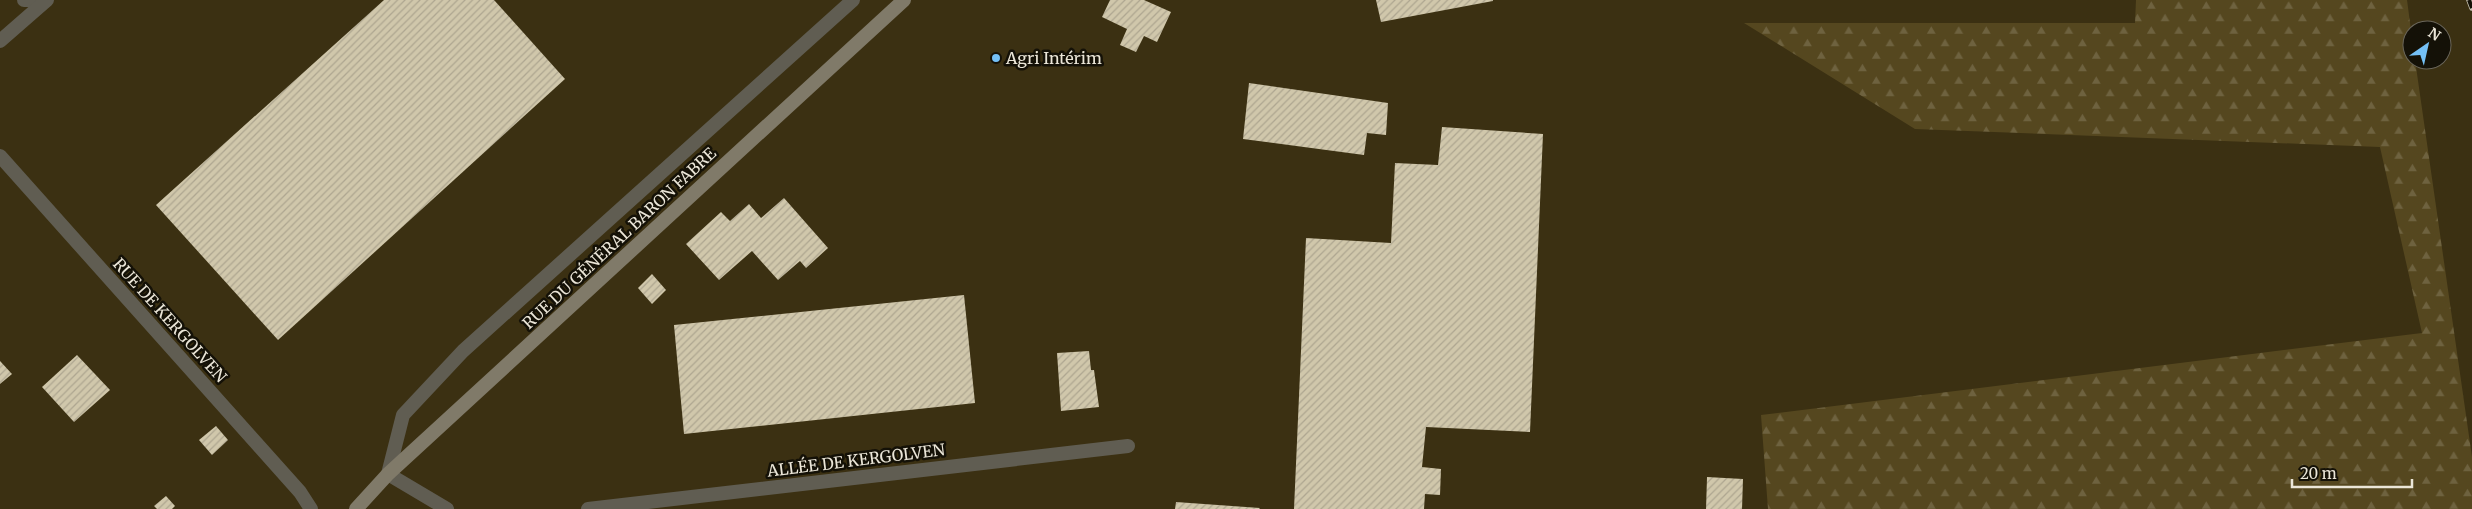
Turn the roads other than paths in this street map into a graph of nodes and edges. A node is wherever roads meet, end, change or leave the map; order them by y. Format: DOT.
graph roads {
  1 [pos="24,0"];
  2 [pos="34,0"];
  3 [pos="47,0"];
  4 [pos="853,0"];
  5 [pos="904,0"];
  6 [pos="0,41"];
  7 [pos="0,156"];
  8 [pos="1128,446"];
  9 [pos="388,474"];
  10 [pos="358,508"];
  11 [pos="312,509"];
  12 [pos="447,509"];
  13 [pos="588,509"];
  1 -- 2 [label="street"];
  3 -- 6 [label="street"];
  4 -- 9 [label="street"];
  5 -- 9 [label="main road, RUE DU GÉNÉRAL BARON FABRE"];
  7 -- 11 [label="street, RUE DE KERGOLVEN"];
  8 -- 13 [label="street, ALLÉE DE KERGOLVEN"];
  9 -- 10 [label="main road, RUE DU GÉNÉRAL BARON FABRE"];
  9 -- 12 [label="street"];
}
